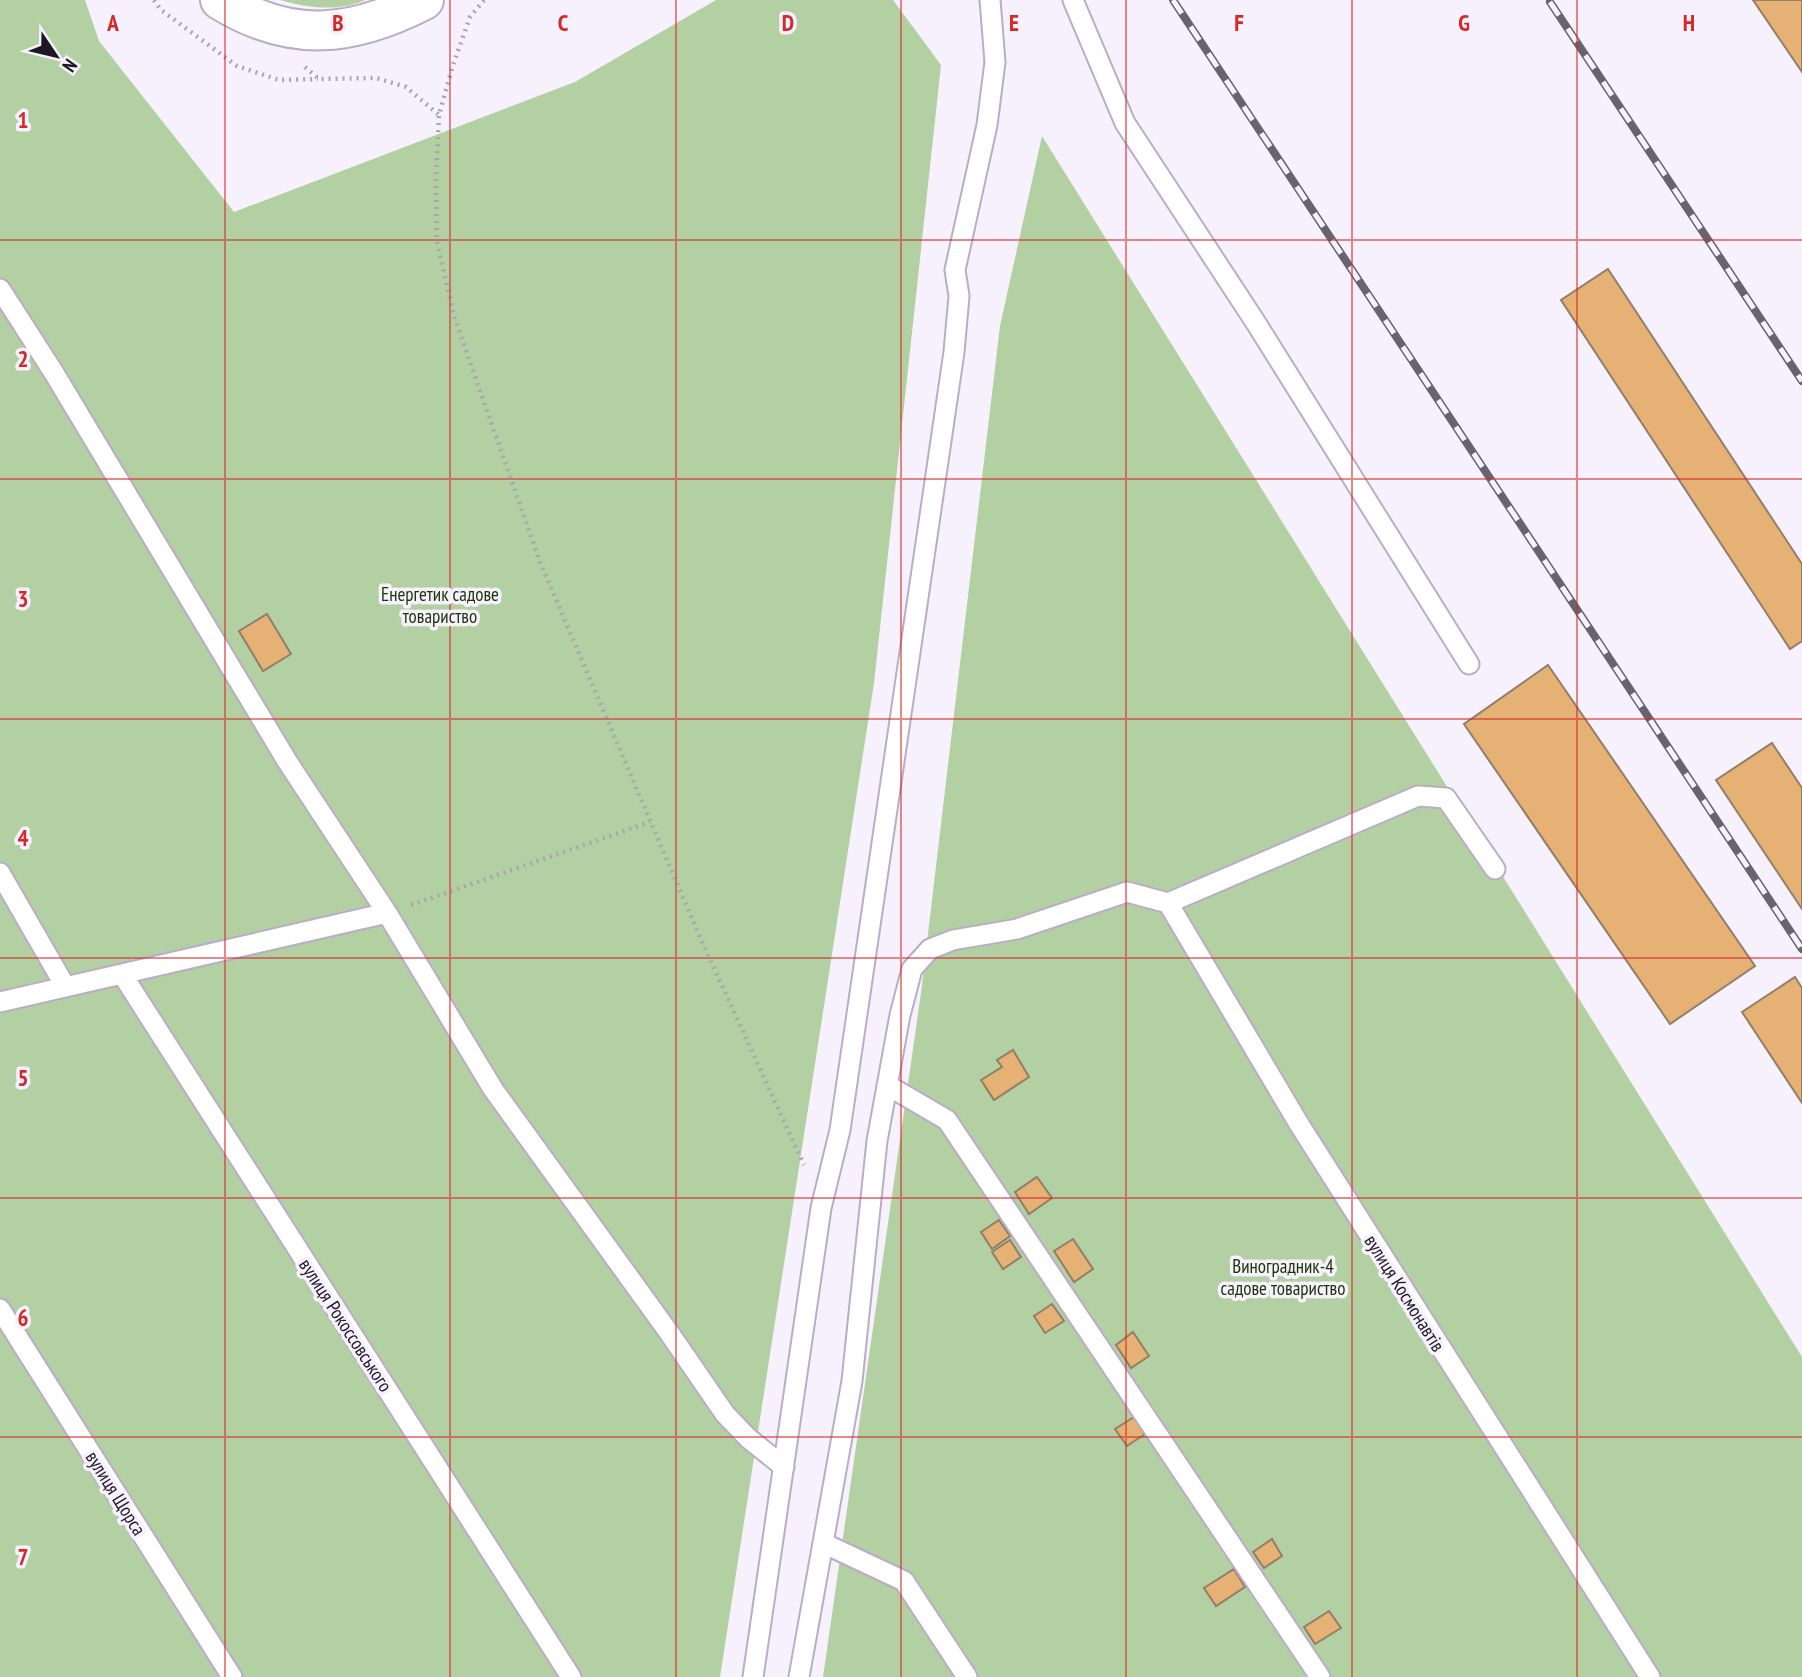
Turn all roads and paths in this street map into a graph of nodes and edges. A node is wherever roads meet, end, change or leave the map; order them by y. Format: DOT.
graph roads {
  1 [pos="154,0"];
  2 [pos="220,0"];
  3 [pos="424,0"];
  4 [pos="484,0"];
  5 [pos="990,0"];
  6 [pos="1073,0"];
  7 [pos="300,63"];
  8 [pos="319,79"];
  9 [pos="439,115"];
  10 [pos="0,289"];
  11 [pos="1469,664"];
  12 [pos="650,822"];
  13 [pos="1494,869"];
  14 [pos="0,873"];
  15 [pos="1168,903"];
  16 [pos="387,913"];
  17 [pos="122,974"];
  18 [pos="65,986"];
  19 [pos="0,1002"];
  20 [pos="887,1085"];
  21 [pos="821,1208"];
  22 [pos="0,1309"];
  23 [pos="784,1467"];
  24 [pos="823,1543"];
  25 [pos="232,1677"];
  26 [pos="571,1677"];
  27 [pos="752,1677"];
  28 [pos="799,1677"];
  29 [pos="967,1677"];
  30 [pos="1320,1677"];
  31 [pos="1650,1677"];
  1 -- 8 [label="path"];
  2 -- 3 [label="main road"];
  4 -- 9 [label="path"];
  5 -- 21 [label="lane"];
  6 -- 11 [label="lane"];
  7 -- 8 [label="path"];
  8 -- 9 [label="path"];
  9 -- 12 [label="path"];
  10 -- 16 [label="lane"];
  12 -- 16 [label="path"];
  12 -- 21 [label="path"];
  13 -- 15 [label="lane"];
  14 -- 18 [label="lane"];
  15 -- 20 [label="lane"];
  15 -- 31 [label="lane, вулиця Космонавтів"];
  16 -- 17 [label="lane"];
  16 -- 23 [label="lane"];
  17 -- 18 [label="lane"];
  17 -- 26 [label="lane, вулиця Рокоссовського"];
  18 -- 19 [label="lane"];
  20 -- 24 [label="lane"];
  20 -- 30 [label="lane"];
  21 -- 23 [label="lane"];
  22 -- 25 [label="lane, вулиця Щорса"];
  23 -- 27 [label="lane"];
  24 -- 28 [label="lane"];
  24 -- 29 [label="lane"];
}
